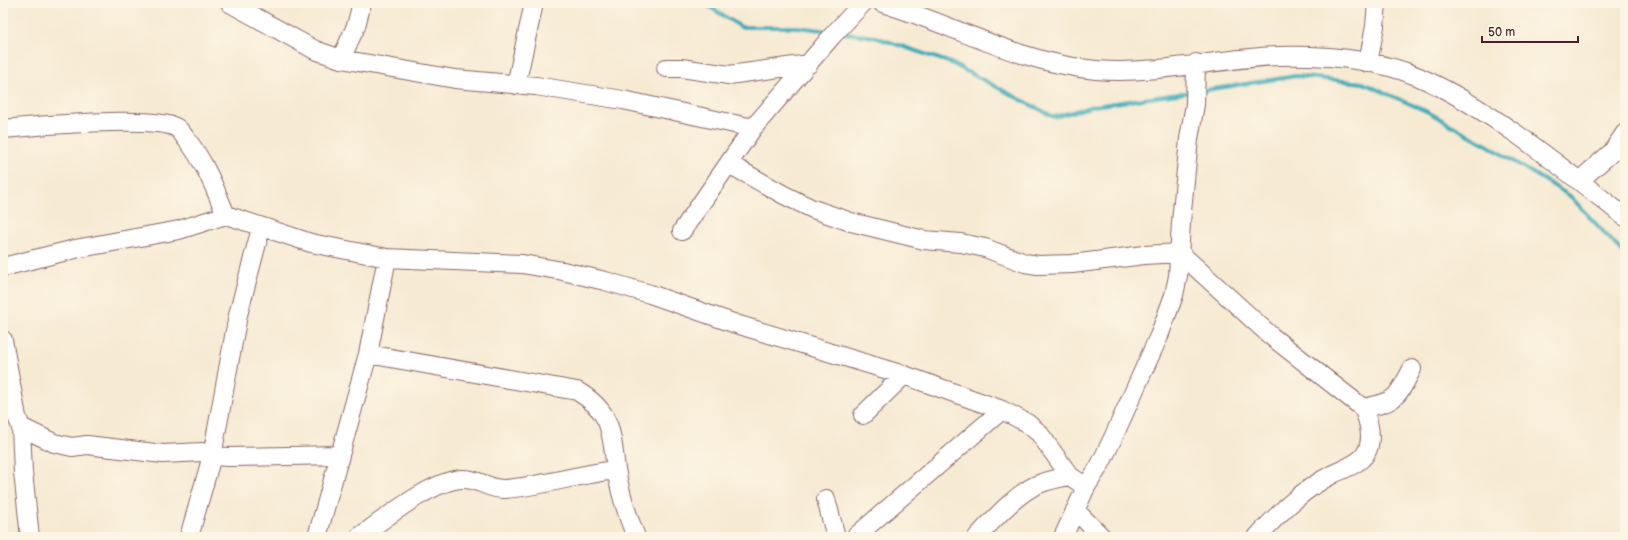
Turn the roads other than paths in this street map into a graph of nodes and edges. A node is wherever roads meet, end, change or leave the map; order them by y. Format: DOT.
graph roads {
  1 [pos="230,3"];
  2 [pos="362,3"];
  3 [pos="534,3"];
  4 [pos="863,3"];
  5 [pos="882,3"];
  6 [pos="1377,3"];
  7 [pos="341,59"];
  8 [pos="1196,63"];
  9 [pos="1368,63"];
  10 [pos="809,64"];
  11 [pos="666,68"];
  12 [pos="516,85"];
  13 [pos="753,128"];
  14 [pos="3,129"];
  15 [pos="1625,133"];
  16 [pos="729,164"];
  17 [pos="1579,181"];
  18 [pos="226,215"];
  19 [pos="1625,217"];
  20 [pos="261,228"];
  21 [pos="682,231"];
  22 [pos="1180,253"];
  23 [pos="387,258"];
  24 [pos="3,267"];
  25 [pos="3,340"];
  26 [pos="368,354"];
  27 [pos="1412,369"];
  28 [pos="904,375"];
  29 [pos="1363,408"];
  30 [pos="1002,410"];
  31 [pos="863,415"];
  32 [pos="14,420"];
  33 [pos="340,455"];
  34 [pos="212,456"];
  35 [pos="616,470"];
  36 [pos="1070,476"];
  37 [pos="1086,487"];
  38 [pos="826,499"];
  39 [pos="1074,510"];
  40 [pos="30,537"];
  41 [pos="188,537"];
  42 [pos="317,537"];
  43 [pos="359,537"];
  44 [pos="636,537"];
  45 [pos="836,537"];
  46 [pos="855,537"];
  47 [pos="977,537"];
  48 [pos="1063,537"];
  49 [pos="1102,537"];
  50 [pos="1257,537"];
  1 -- 7 [label="street"];
  2 -- 7 [label="street"];
  3 -- 12 [label="street"];
  4 -- 10 [label="street"];
  5 -- 8 [label="street"];
  6 -- 9 [label="street"];
  7 -- 12 [label="street"];
  8 -- 9 [label="street"];
  8 -- 22 [label="street"];
  9 -- 17 [label="street"];
  10 -- 11 [label="street"];
  10 -- 13 [label="street"];
  12 -- 13 [label="street"];
  13 -- 16 [label="street"];
  14 -- 18 [label="street"];
  15 -- 17 [label="street"];
  16 -- 21 [label="street"];
  16 -- 22 [label="street"];
  17 -- 19 [label="street"];
  18 -- 20 [label="street"];
  18 -- 24 [label="street"];
  20 -- 23 [label="street"];
  20 -- 34 [label="street"];
  22 -- 29 [label="street"];
  22 -- 37 [label="street"];
  23 -- 26 [label="street"];
  23 -- 28 [label="street"];
  25 -- 32 [label="street"];
  26 -- 33 [label="street"];
  26 -- 35 [label="street"];
  27 -- 29 [label="street"];
  28 -- 30 [label="street"];
  28 -- 31 [label="street"];
  29 -- 50 [label="street"];
  30 -- 36 [label="street"];
  30 -- 46 [label="street"];
  32 -- 34 [label="street"];
  32 -- 40 [label="street"];
  33 -- 34 [label="street"];
  33 -- 42 [label="street"];
  34 -- 41 [label="street"];
  35 -- 43 [label="street"];
  35 -- 44 [label="street"];
  36 -- 37 [label="street"];
  36 -- 47 [label="street"];
  37 -- 39 [label="street"];
  38 -- 45 [label="street"];
  39 -- 48 [label="street"];
  39 -- 49 [label="street"];
}
